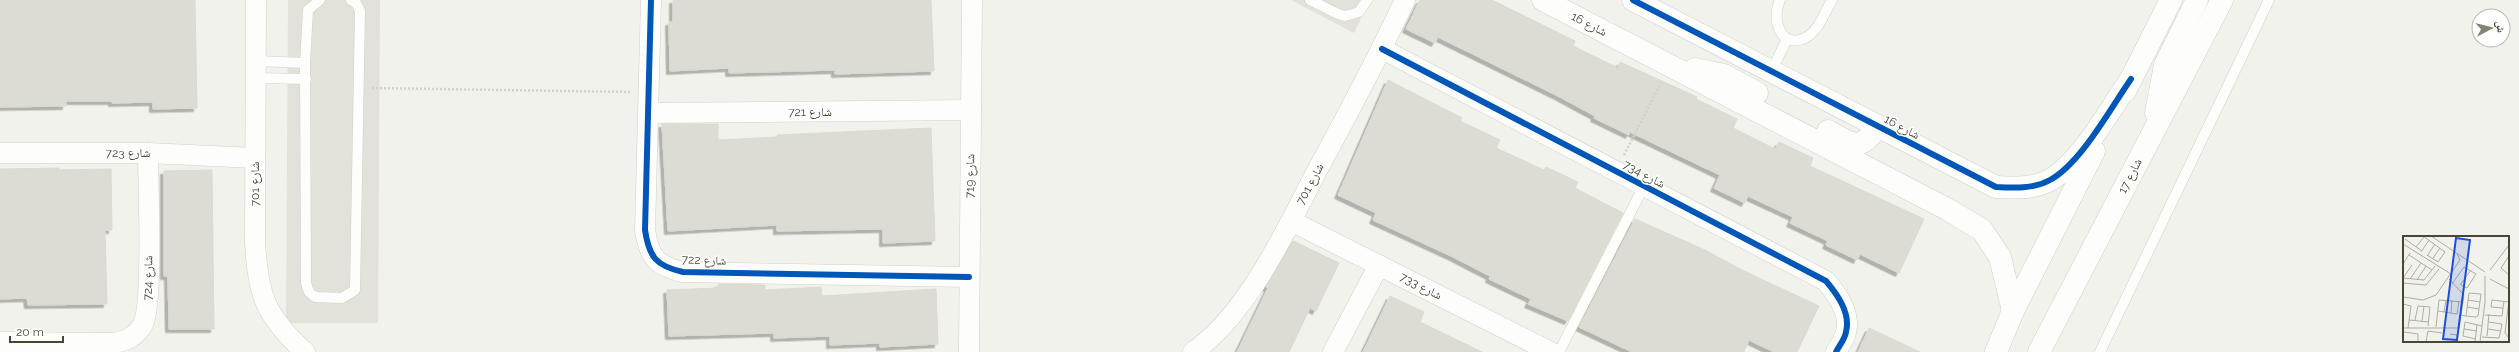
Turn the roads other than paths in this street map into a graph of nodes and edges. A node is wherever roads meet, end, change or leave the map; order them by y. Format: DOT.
graph roads {
  1 [pos="256,0"];
  2 [pos="320,0"];
  3 [pos="351,0"];
  4 [pos="651,0"];
  5 [pos="972,0"];
  6 [pos="1310,0"];
  7 [pos="1367,0"];
  8 [pos="1405,0"];
  9 [pos="1543,0"];
  10 [pos="1633,0"];
  11 [pos="1780,0"];
  12 [pos="1832,0"];
  13 [pos="2172,0"];
  14 [pos="2197,0"];
  15 [pos="2222,0"];
  16 [pos="2269,0"];
  17 [pos="1787,39"];
  18 [pos="1382,49"];
  19 [pos="305,63"];
  20 [pos="1668,64"];
  21 [pos="256,70"];
  22 [pos="1771,72"];
  23 [pos="306,79"];
  24 [pos="2131,79"];
  25 [pos="970,110"];
  26 [pos="649,113"];
  27 [pos="1877,127"];
  28 [pos="2151,135"];
  29 [pos="148,152"];
  30 [pos="0,153"];
  31 [pos="255,158"];
  32 [pos="1644,186"];
  33 [pos="1290,221"];
  34 [pos="1379,265"];
  35 [pos="969,276"];
  36 [pos="2013,311"];
  37 [pos="0,342"];
  38 [pos="304,352"];
  39 [pos="969,352"];
  40 [pos="1193,352"];
  41 [pos="1333,352"];
  42 [pos="1551,352"];
  43 [pos="1559,352"];
  44 [pos="1836,352"];
  45 [pos="1996,352"];
  46 [pos="2039,352"];
  47 [pos="2100,352"];
  1 -- 21 [label="street, شارع 701"];
  2 -- 19 [label="lane"];
  3 -- 23 [label="lane"];
  4 -- 26 [label="street, شارع 722"];
  5 -- 25 [label="street, شارع 719"];
  6 -- 7 [label="lane"];
  8 -- 18 [label="street, شارع 701"];
  9 -- 20 [label="street, شارع 16"];
  10 -- 22 [label="street, شارع 16"];
  11 -- 17 [label="lane"];
  12 -- 17 [label="lane"];
  13 -- 24 [label="street"];
  14 -- 28 [label="street"];
  15 -- 28 [label="street, شارع 17"];
  16 -- 47 [label="lane"];
  17 -- 22 [label="lane"];
  18 -- 32 [label="street, شارع 734"];
  18 -- 33 [label="street, شارع 701"];
  19 -- 21 [label="lane"];
  19 -- 23 [label="lane"];
  20 -- 27 [label="street"];
  20 -- 36 [label="street, شارع 16"];
  21 -- 23 [label="lane"];
  21 -- 31 [label="street, شارع 701"];
  22 -- 27 [label="street, شارع 16"];
  24 -- 27 [label="street, شارع 16"];
  24 -- 36 [label="street"];
  25 -- 26 [label="street, شارع 721"];
  25 -- 35 [label="street, شارع 719"];
  26 -- 35 [label="street, شارع 722"];
  28 -- 46 [label="street, شارع 17"];
  29 -- 30 [label="street, شارع 723"];
  29 -- 31 [label="street, شارع 723"];
  29 -- 37 [label="street, شارع 724"];
  31 -- 38 [label="street, شارع 701"];
  32 -- 43 [label="lane"];
  32 -- 44 [label="street, شارع 734"];
  33 -- 34 [label="street, شارع 733"];
  33 -- 40 [label="street, شارع 701"];
  34 -- 41 [label="street"];
  34 -- 42 [label="street, شارع 733"];
  35 -- 39 [label="street, شارع 719"];
  36 -- 45 [label="street"];
}
